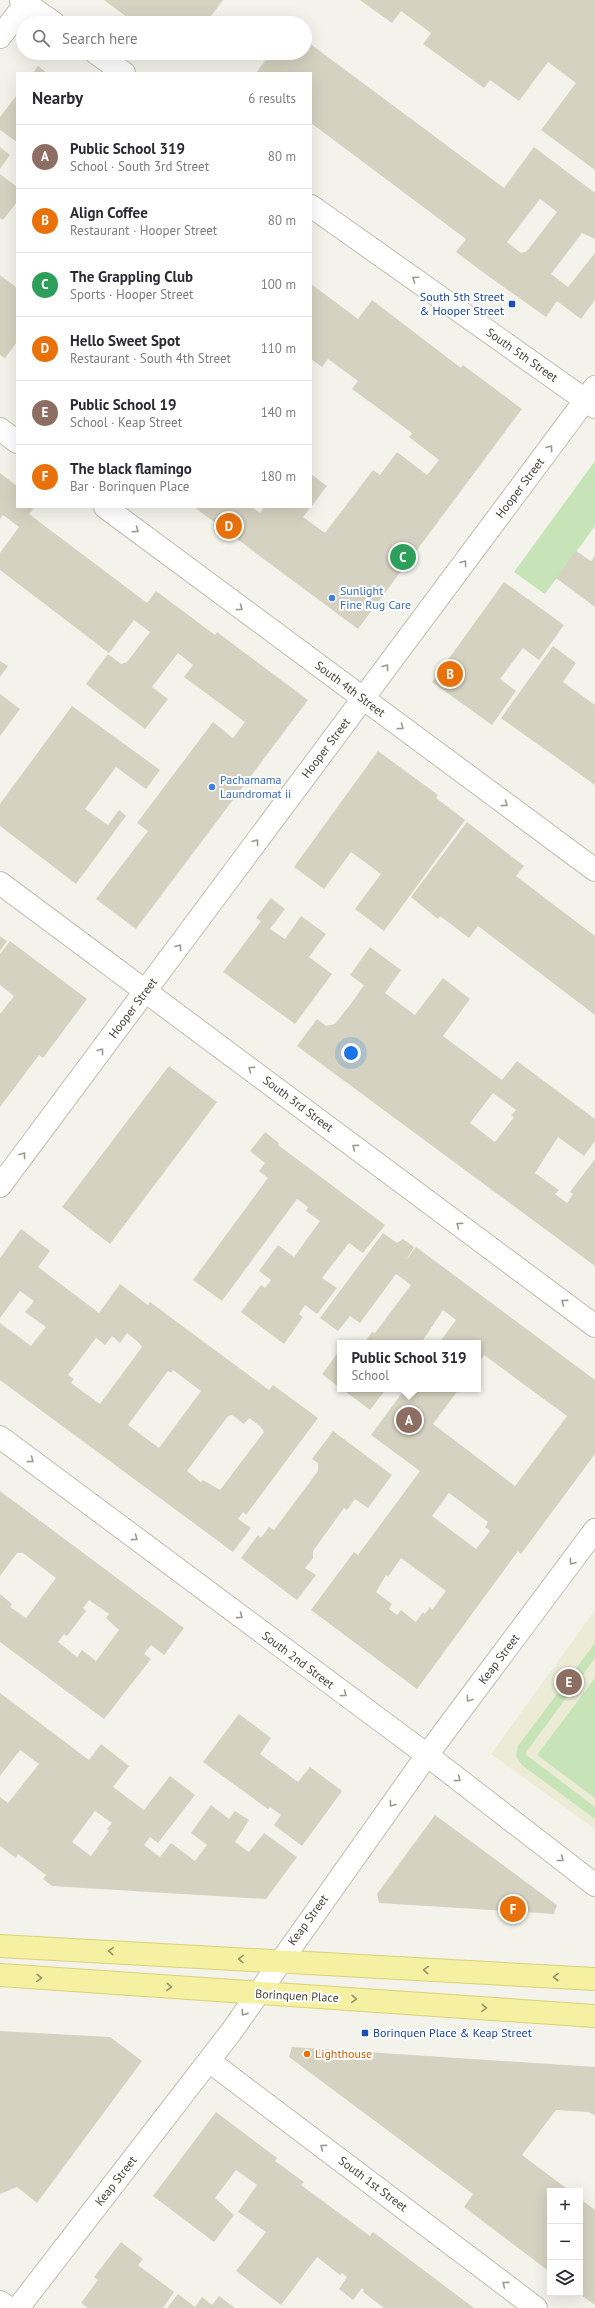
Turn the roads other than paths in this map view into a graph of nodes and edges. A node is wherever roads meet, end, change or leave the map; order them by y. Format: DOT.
graph roads {
  1 [pos="25,1"];
  2 [pos="45,16"];
  3 [pos="0,37"];
  4 [pos="106,60"];
  5 [pos="123,72"];
  6 [pos="312,207"];
  7 [pos="592,398"];
  8 [pos="0,429"];
  9 [pos="16,441"];
  10 [pos="106,508"];
  11 [pos="363,699"];
  12 [pos="595,870"];
  13 [pos="0,883"];
  14 [pos="146,991"];
  15 [pos="0,1186"];
  16 [pos="595,1326"];
  17 [pos="0,1437"];
  18 [pos="595,1530"];
  19 [pos="427,1755"];
  20 [pos="595,1885"];
  21 [pos="0,1946"];
  22 [pos="280,1960"];
  23 [pos="0,1975"];
  24 [pos="595,1979"];
  25 [pos="257,1993"];
  26 [pos="595,2016"];
  27 [pos="209,2061"];
  28 [pos="0,2302"];
  29 [pos="9,2308"];
  30 [pos="18,2308"];
  31 [pos="536,2308"];
  1 -- 2 [label="street"];
  1 -- 3 [label="street"];
  4 -- 5 [label="street"];
  7 -- 6 [label="street, South 5th Street, one-way"];
  11 -- 7 [label="street, Hooper Street, one-way"];
  8 -- 9 [label="street"];
  10 -- 11 [label="street, South 4th Street, one-way"];
  11 -- 12 [label="street, South 4th Street, one-way"];
  14 -- 11 [label="street, Hooper Street, one-way"];
  13 -- 14 [label="street, South 3rd Street"];
  15 -- 14 [label="street, Hooper Street, one-way"];
  16 -- 14 [label="street, South 3rd Street, one-way"];
  17 -- 19 [label="street, South 2nd Street, one-way"];
  18 -- 19 [label="street, Keap Street, one-way"];
  19 -- 20 [label="street, South 2nd Street, one-way"];
  19 -- 22 [label="street, Keap Street, one-way"];
  22 -- 21 [label="main road, one-way"];
  24 -- 22 [label="main road, one-way"];
  22 -- 25 [label="street, Keap Street"];
  23 -- 25 [label="main road, Borinquen Place, one-way"];
  25 -- 26 [label="main road, Borinquen Place, one-way"];
  25 -- 27 [label="street, Keap Street, one-way"];
  27 -- 30 [label="street, Keap Street"];
  31 -- 27 [label="street, South 1st Street, one-way"];
  28 -- 29 [label="street"];
}
